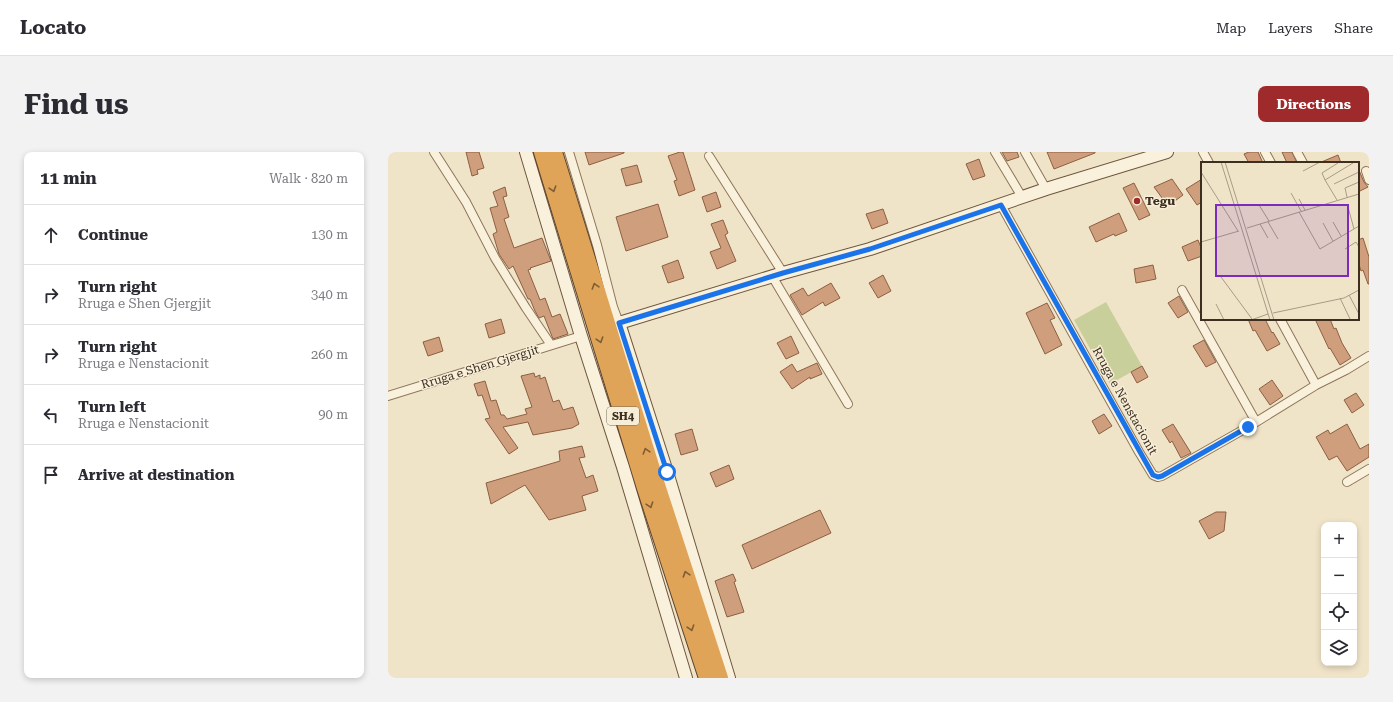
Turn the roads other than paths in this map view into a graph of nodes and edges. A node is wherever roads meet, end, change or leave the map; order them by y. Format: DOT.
graph roads {
  1 [pos="434,152"];
  2 [pos="526,152"];
  3 [pos="542,152"];
  4 [pos="554,152"];
  5 [pos="569,152"];
  6 [pos="995,152"];
  7 [pos="1025,152"];
  8 [pos="1167,152"];
  9 [pos="1202,152"];
  10 [pos="1265,152"];
  11 [pos="1297,152"];
  12 [pos="709,156"];
  13 [pos="1208,162"];
  14 [pos="1270,162"];
  15 [pos="1302,162"];
  16 [pos="1366,171"];
  17 [pos="1369,180"];
  18 [pos="1046,189"];
  19 [pos="1022,197"];
  20 [pos="1001,205"];
  21 [pos="778,274"];
  22 [pos="1182,290"];
  23 [pos="1281,320"];
  24 [pos="619,323"];
  25 [pos="576,338"];
  26 [pos="551,345"];
  27 [pos="1369,356"];
  28 [pos="1316,385"];
  29 [pos="388,396"];
  30 [pos="848,404"];
  31 [pos="1256,422"];
  32 [pos="1369,469"];
  33 [pos="1347,482"];
  34 [pos="686,678"];
  35 [pos="707,678"];
  36 [pos="720,678"];
  37 [pos="729,678"];
  1 -- 26 [label="street"];
  2 -- 25 [label="street"];
  3 -- 35 [label="highway, SH4, one-way"];
  36 -- 4 [label="highway, SH4, one-way"];
  5 -- 24 [label="street"];
  6 -- 19 [label="street"];
  7 -- 18 [label="street"];
  8 -- 18 [label="street"];
  9 -- 13 [label="street"];
  10 -- 14 [label="street"];
  11 -- 15 [label="street"];
  12 -- 21 [label="street"];
  16 -- 17 [label="street"];
  18 -- 19 [label="street"];
  19 -- 20 [label="street"];
  20 -- 21 [label="street"];
  20 -- 31 [label="street, Rruga e Nenstacionit"];
  21 -- 24 [label="street"];
  21 -- 30 [label="street"];
  22 -- 31 [label="street"];
  23 -- 28 [label="street"];
  24 -- 37 [label="street"];
  25 -- 26 [label="street, Rruga e Shen Gjergjit"];
  25 -- 34 [label="street"];
  26 -- 29 [label="street, Rruga e Shen Gjergjit"];
  27 -- 28 [label="street, Rruga e Nenstacionit"];
  28 -- 31 [label="street, Rruga e Nenstacionit"];
  32 -- 33 [label="street"];
}
